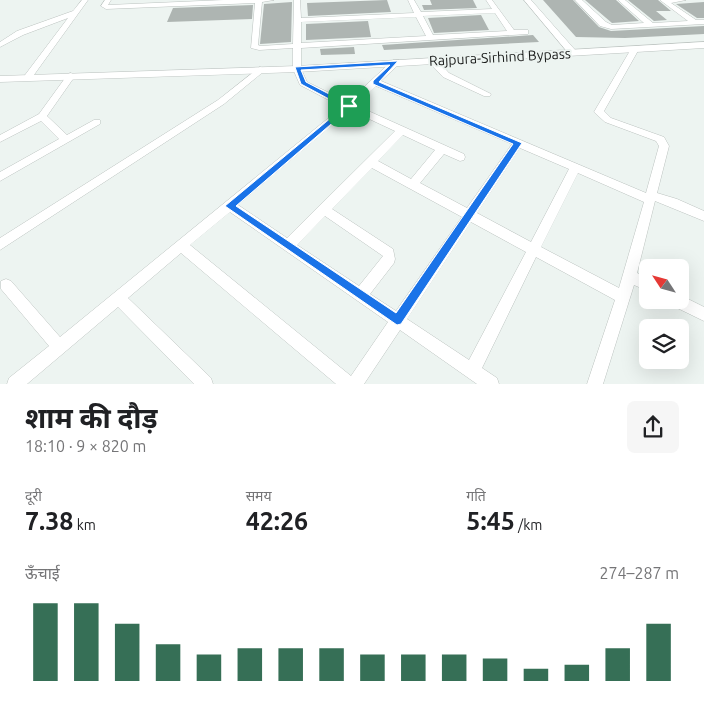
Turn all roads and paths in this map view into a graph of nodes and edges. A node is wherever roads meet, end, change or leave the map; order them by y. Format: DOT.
graph roads {
  1 [pos="85,0"];
  2 [pos="108,0"];
  3 [pos="259,0"];
  4 [pos="271,0"];
  5 [pos="297,0"];
  6 [pos="411,0"];
  7 [pos="489,0"];
  8 [pos="527,0"];
  9 [pos="578,0"];
  10 [pos="621,0"];
  11 [pos="664,0"];
  12 [pos="683,0"];
  13 [pos="214,1"];
  14 [pos="191,2"];
  15 [pos="150,3"];
  16 [pos="497,11"];
  17 [pos="77,12"];
  18 [pos="418,14"];
  19 [pos="297,20"];
  20 [pos="694,22"];
  21 [pos="704,22"];
  22 [pos="651,25"];
  23 [pos="525,32"];
  24 [pos="512,33"];
  25 [pos="430,37"];
  26 [pos="297,44"];
  27 [pos="0,45"];
  28 [pos="704,45"];
  29 [pos="635,49"];
  30 [pos="573,52"];
  31 [pos="432,60"];
  32 [pos="396,62"];
  33 [pos="297,69"];
  34 [pos="260,70"];
  35 [pos="71,76"];
  36 [pos="28,77"];
  37 [pos="0,79"];
  38 [pos="375,82"];
  39 [pos="487,94"];
  40 [pos="349,106"];
  41 [pos="42,116"];
  42 [pos="97,122"];
  43 [pos="401,130"];
  44 [pos="0,139"];
  45 [pos="66,140"];
  46 [pos="518,143"];
  47 [pos="442,149"];
  48 [pos="460,157"];
  49 [pos="370,162"];
  50 [pos="575,168"];
  51 [pos="0,177"];
  52 [pos="412,184"];
  53 [pos="650,197"];
  54 [pos="230,206"];
  55 [pos="324,210"];
  56 [pos="469,215"];
  57 [pos="704,216"];
  58 [pos="0,246"];
  59 [pos="182,246"];
  60 [pos="288,246"];
  61 [pos="534,250"];
  62 [pos="630,276"];
  63 [pos="639,280"];
  64 [pos="6,286"];
  65 [pos="361,294"];
  66 [pos="118,298"];
  67 [pos="624,298"];
  68 [pos="689,306"];
  69 [pos="704,314"];
  70 [pos="397,320"];
  71 [pos="59,347"];
  72 [pos="472,371"];
  73 [pos="15,384"];
  74 [pos="205,384"];
  75 [pos="348,384"];
  76 [pos="355,384"];
  77 [pos="491,384"];
  78 [pos="594,384"];
  1 -- 17 [label="street"];
  2 -- 15 [label="street"];
  3 -- 4 [label="street"];
  3 -- 13 [label="street"];
  3 -- 26 [label="street"];
  5 -- 19 [label="street"];
  6 -- 18 [label="street"];
  7 -- 16 [label="street"];
  8 -- 30 [label="street"];
  9 -- 22 [label="street"];
  10 -- 22 [label="street"];
  11 -- 12 [label="street"];
  11 -- 20 [label="street"];
  13 -- 14 [label="street"];
  14 -- 15 [label="street"];
  16 -- 18 [label="street"];
  16 -- 24 [label="street"];
  17 -- 27 [label="street"];
  17 -- 36 [label="street"];
  18 -- 19 [label="street"];
  18 -- 25 [label="street"];
  19 -- 26 [label="street"];
  20 -- 21 [label="street"];
  20 -- 22 [label="street"];
  23 -- 24 [label="street"];
  24 -- 25 [label="street"];
  25 -- 26 [label="street"];
  26 -- 33 [label="street"];
  28 -- 29 [label="main road, Rajpura-Sirhind Bypass"];
  29 -- 30 [label="main road, Rajpura-Sirhind Bypass"];
  29 -- 53 [label="street"];
  30 -- 31 [label="main road, Rajpura-Sirhind Bypass"];
  31 -- 32 [label="main road, Rajpura-Sirhind Bypass"];
  31 -- 39 [label="street"];
  32 -- 33 [label="main road, Rajpura-Sirhind Bypass"];
  32 -- 38 [label="street"];
  33 -- 34 [label="main road, Rajpura-Sirhind Bypass"];
  33 -- 40 [label="street"];
  34 -- 35 [label="main road, Rajpura-Sirhind Bypass"];
  34 -- 58 [label="street"];
  35 -- 36 [label="main road, Rajpura-Sirhind Bypass"];
  35 -- 41 [label="street"];
  36 -- 37 [label="main road, Rajpura-Sirhind Bypass"];
  38 -- 40 [label="street"];
  38 -- 46 [label="street"];
  40 -- 43 [label="street"];
  40 -- 54 [label="street"];
  41 -- 44 [label="street"];
  41 -- 45 [label="street"];
  42 -- 45 [label="street"];
  43 -- 47 [label="street"];
  43 -- 49 [label="street"];
  45 -- 51 [label="street"];
  46 -- 50 [label="street"];
  46 -- 56 [label="street"];
  47 -- 48 [label="street"];
  47 -- 52 [label="street"];
  49 -- 52 [label="street"];
  49 -- 55 [label="street"];
  50 -- 53 [label="street"];
  50 -- 61 [label="street"];
  52 -- 56 [label="street"];
  53 -- 57 [label="street"];
  53 -- 62 [label="street"];
  54 -- 59 [label="street"];
  54 -- 60 [label="street"];
  55 -- 60 [label="street"];
  55 -- 65 [label="street"];
  56 -- 61 [label="street"];
  56 -- 70 [label="street"];
  59 -- 66 [label="street"];
  59 -- 75 [label="street"];
  60 -- 65 [label="street"];
  61 -- 67 [label="street"];
  61 -- 72 [label="street"];
  62 -- 63 [label="street"];
  62 -- 67 [label="street"];
  64 -- 71 [label="street"];
  65 -- 70 [label="street"];
  66 -- 71 [label="street"];
  66 -- 74 [label="street"];
  67 -- 78 [label="street"];
  68 -- 69 [label="street"];
  70 -- 72 [label="street"];
  70 -- 76 [label="street"];
  71 -- 73 [label="street"];
  72 -- 77 [label="street"];
}
